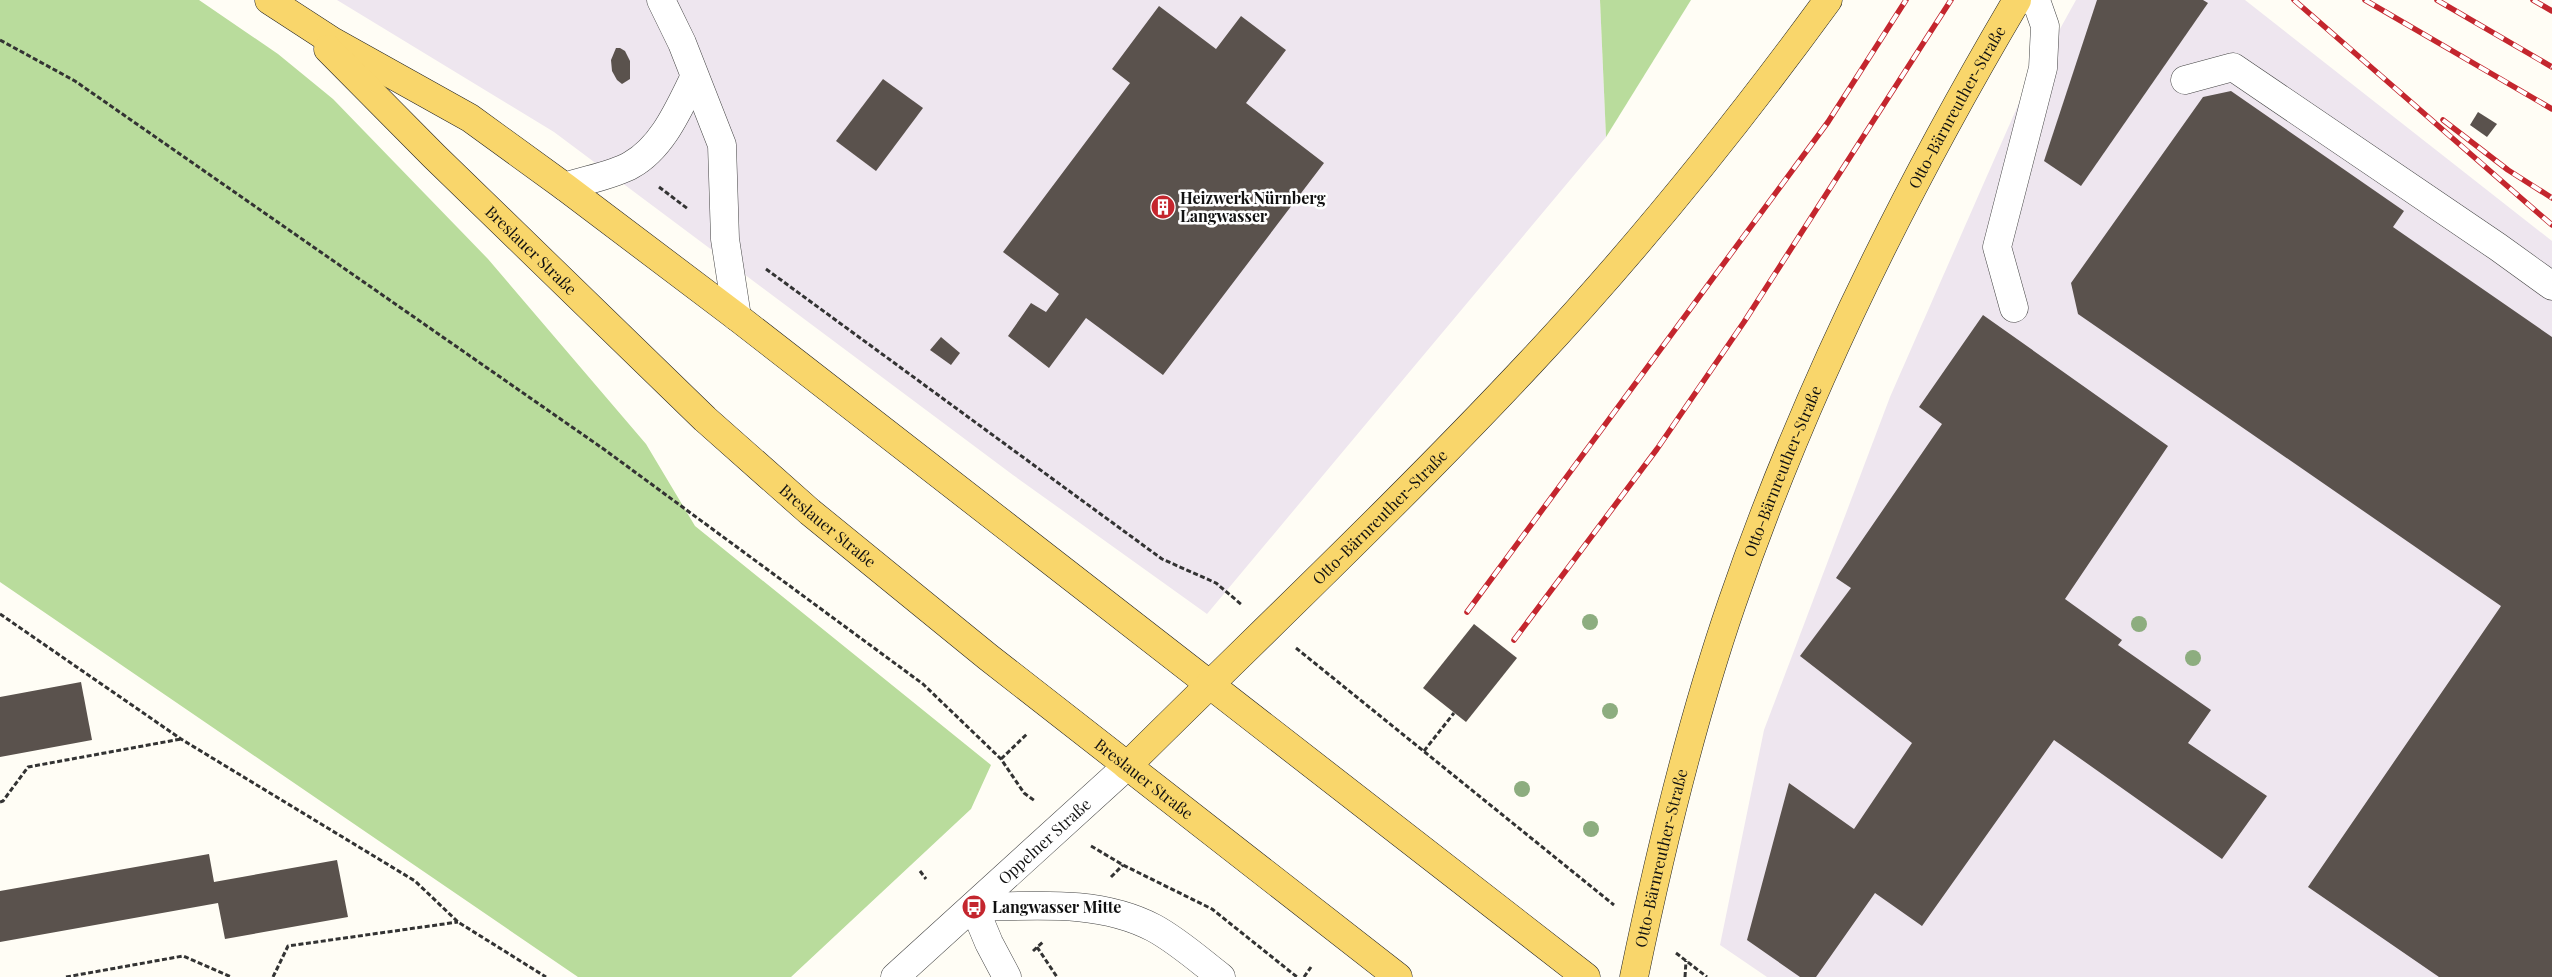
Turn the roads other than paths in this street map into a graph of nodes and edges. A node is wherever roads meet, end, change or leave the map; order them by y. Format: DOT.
graph roads {
  1 [pos="269,0"];
  2 [pos="1828,0"];
  3 [pos="2017,0"];
  4 [pos="2032,0"];
  5 [pos="670,3"];
  6 [pos="303,23"];
  7 [pos="694,78"];
  8 [pos="2185,80"];
  9 [pos="565,187"];
  10 [pos="2552,286"];
  11 [pos="2014,308"];
  12 [pos="738,318"];
  13 [pos="1209,685"];
  14 [pos="1127,766"];
  15 [pos="974,907"];
  16 [pos="895,977"];
  17 [pos="1007,977"];
  18 [pos="1221,977"];
  19 [pos="1398,977"];
  20 [pos="1586,977"];
  21 [pos="1634,977"];
  1 -- 6 [label="main road, Breslauer Straße"];
  2 -- 13 [label="main road, Otto-Bärnreuther-Straße"];
  3 -- 21 [label="main road, Otto-Bärnreuther-Straße"];
  4 -- 11 [label="street"];
  5 -- 7 [label="street"];
  6 -- 9 [label="main road, Breslauer Straße"];
  6 -- 14 [label="main road, Breslauer Straße"];
  7 -- 9 [label="street"];
  7 -- 12 [label="street"];
  8 -- 10 [label="street"];
  9 -- 12 [label="main road, Breslauer Straße"];
  12 -- 13 [label="main road, Breslauer Straße"];
  13 -- 14 [label="main road, Otto-Bärnreuther-Straße"];
  13 -- 20 [label="main road, Breslauer Straße"];
  14 -- 15 [label="street, Oppelner Straße"];
  14 -- 19 [label="main road, Breslauer Straße"];
  15 -- 16 [label="street, Oppelner Straße"];
  15 -- 17 [label="street"];
  15 -- 18 [label="street"];
}
